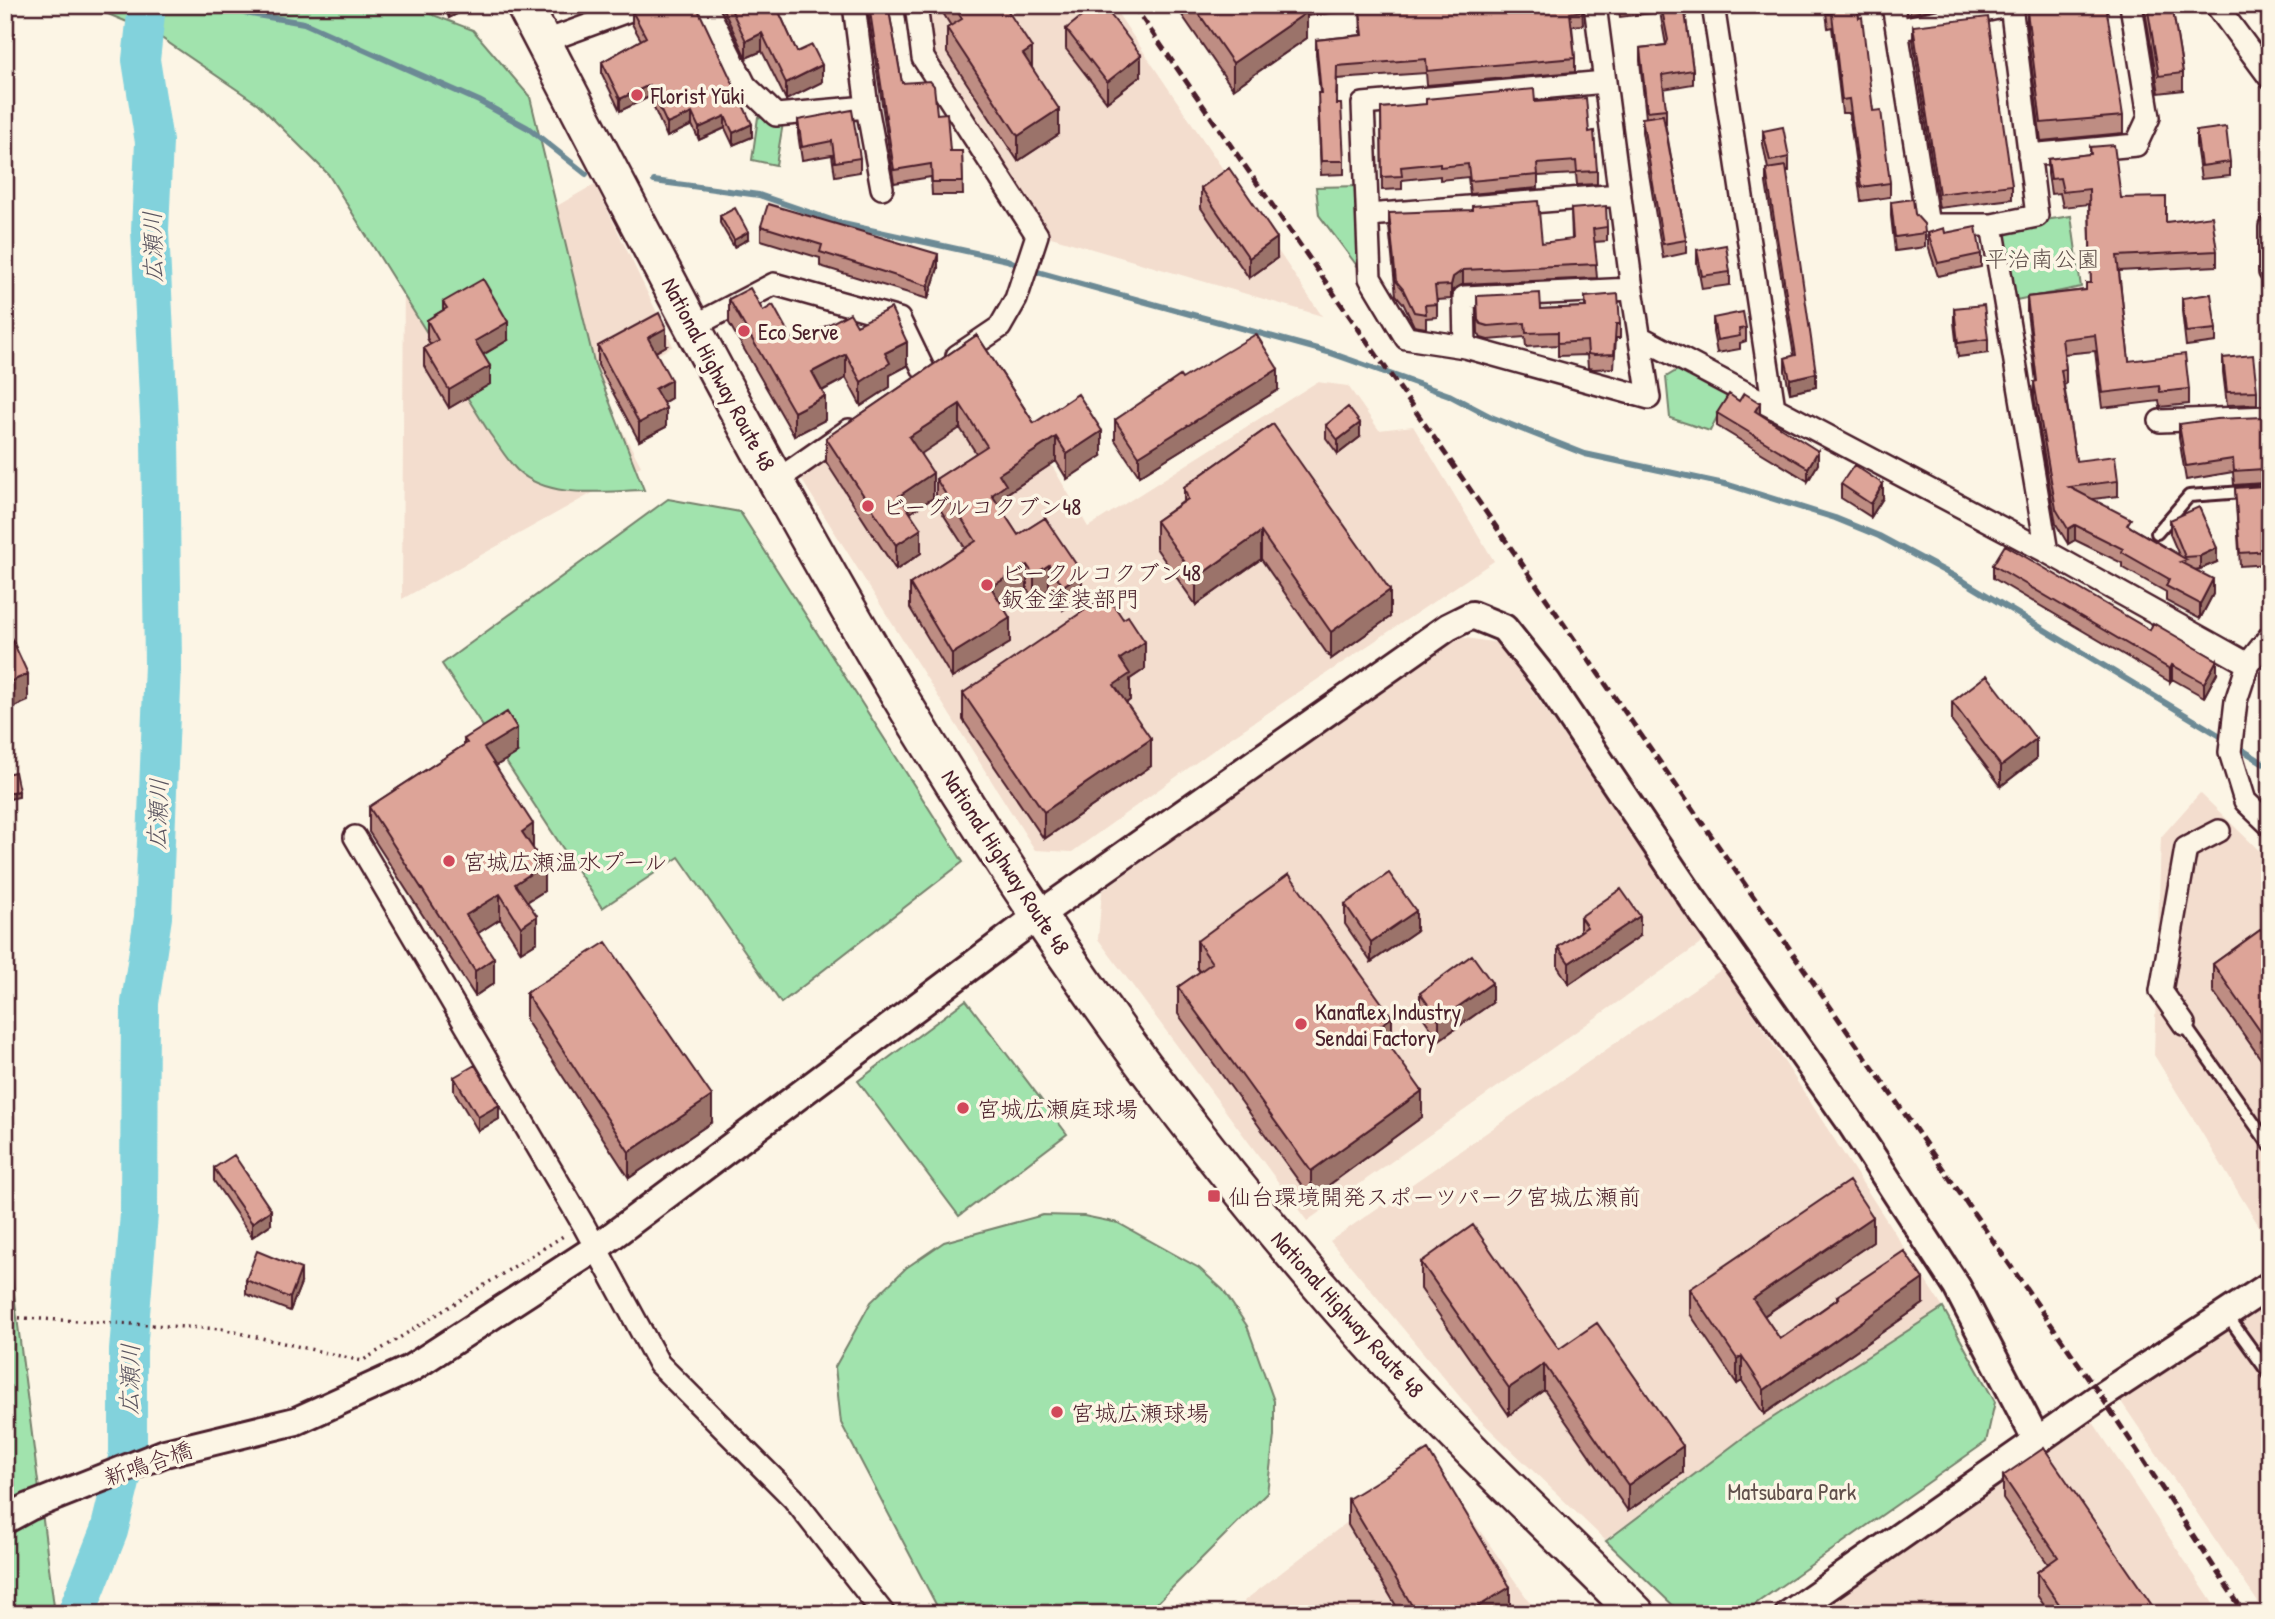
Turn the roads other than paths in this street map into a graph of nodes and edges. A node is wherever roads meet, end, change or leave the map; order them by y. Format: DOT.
graph roads {
  1 [pos="524,5"];
  2 [pos="644,5"];
  3 [pos="705,5"];
  4 [pos="854,5"];
  5 [pos="916,5"];
  6 [pos="1595,5"];
  7 [pos="1713,5"];
  8 [pos="1892,5"];
  9 [pos="2012,5"];
  10 [pos="2131,5"];
  11 [pos="2216,5"];
  12 [pos="1897,30"];
  13 [pos="544,42"];
  14 [pos="2270,78"];
  15 [pos="1605,82"];
  16 [pos="867,107"];
  17 [pos="2029,155"];
  18 [pos="882,188"];
  19 [pos="1620,195"];
  20 [pos="1368,215"];
  21 [pos="1992,225"];
  22 [pos="2270,227"];
  23 [pos="2270,272"];
  24 [pos="1632,289"];
  25 [pos="694,326"];
  26 [pos="1640,337"];
  27 [pos="1465,347"];
  28 [pos="927,377"];
  29 [pos="905,392"];
  30 [pos="1774,408"];
  31 [pos="2270,417"];
  32 [pos="862,421"];
  33 [pos="2160,421"];
  34 [pos="776,481"];
  35 [pos="2270,490"];
  36 [pos="2157,533"];
  37 [pos="2047,552"];
  38 [pos="2270,636"];
  39 [pos="2248,664"];
  40 [pos="2270,825"];
  41 [pos="2219,831"];
  42 [pos="355,837"];
  43 [pos="1039,915"];
  44 [pos="2184,1024"];
  45 [pos="2270,1146"];
  46 [pos="596,1248"];
  47 [pos="2270,1285"];
  48 [pos="2227,1314"];
  49 [pos="2270,1375"];
  50 [pos="2037,1441"];
  51 [pos="5,1520"];
  52 [pos="884,1614"];
  53 [pos="1637,1614"];
  54 [pos="1789,1614"];
  1 -- 13 [label="highway, National Highway Route 48"];
  2 -- 13 [label="street"];
  3 -- 16 [label="street"];
  4 -- 16 [label="street"];
  5 -- 28 [label="street"];
  6 -- 15 [label="street"];
  7 -- 30 [label="street"];
  8 -- 12 [label="street"];
  9 -- 12 [label="street"];
  9 -- 17 [label="street"];
  10 -- 17 [label="street"];
  11 -- 14 [label="street"];
  12 -- 21 [label="street"];
  13 -- 25 [label="highway, National Highway Route 48"];
  15 -- 19 [label="street"];
  15 -- 20 [label="street"];
  16 -- 18 [label="street"];
  17 -- 21 [label="street"];
  19 -- 20 [label="street"];
  19 -- 24 [label="street"];
  20 -- 27 [label="street"];
  21 -- 37 [label="street"];
  22 -- 23 [label="street"];
  24 -- 26 [label="street"];
  24 -- 27 [label="street"];
  25 -- 28 [label="street"];
  25 -- 34 [label="highway, National Highway Route 48"];
  26 -- 27 [label="street"];
  26 -- 30 [label="street"];
  28 -- 29 [label="street"];
  30 -- 37 [label="street"];
  31 -- 33 [label="street"];
  32 -- 34 [label="street"];
  34 -- 43 [label="highway, National Highway Route 48"];
  35 -- 36 [label="lane"];
  37 -- 39 [label="street"];
  38 -- 39 [label="street"];
  39 -- 40 [label="street"];
  41 -- 44 [label="street"];
  42 -- 46 [label="street"];
  43 -- 46 [label="street, 新鳴合橋"];
  43 -- 50 [label="street, 新鳴合橋"];
  43 -- 53 [label="highway, National Highway Route 48"];
  44 -- 45 [label="lane"];
  46 -- 51 [label="street, 新鳴合橋"];
  46 -- 52 [label="street"];
  47 -- 48 [label="street"];
  48 -- 49 [label="lane"];
  48 -- 50 [label="street"];
  50 -- 54 [label="street"];
}
